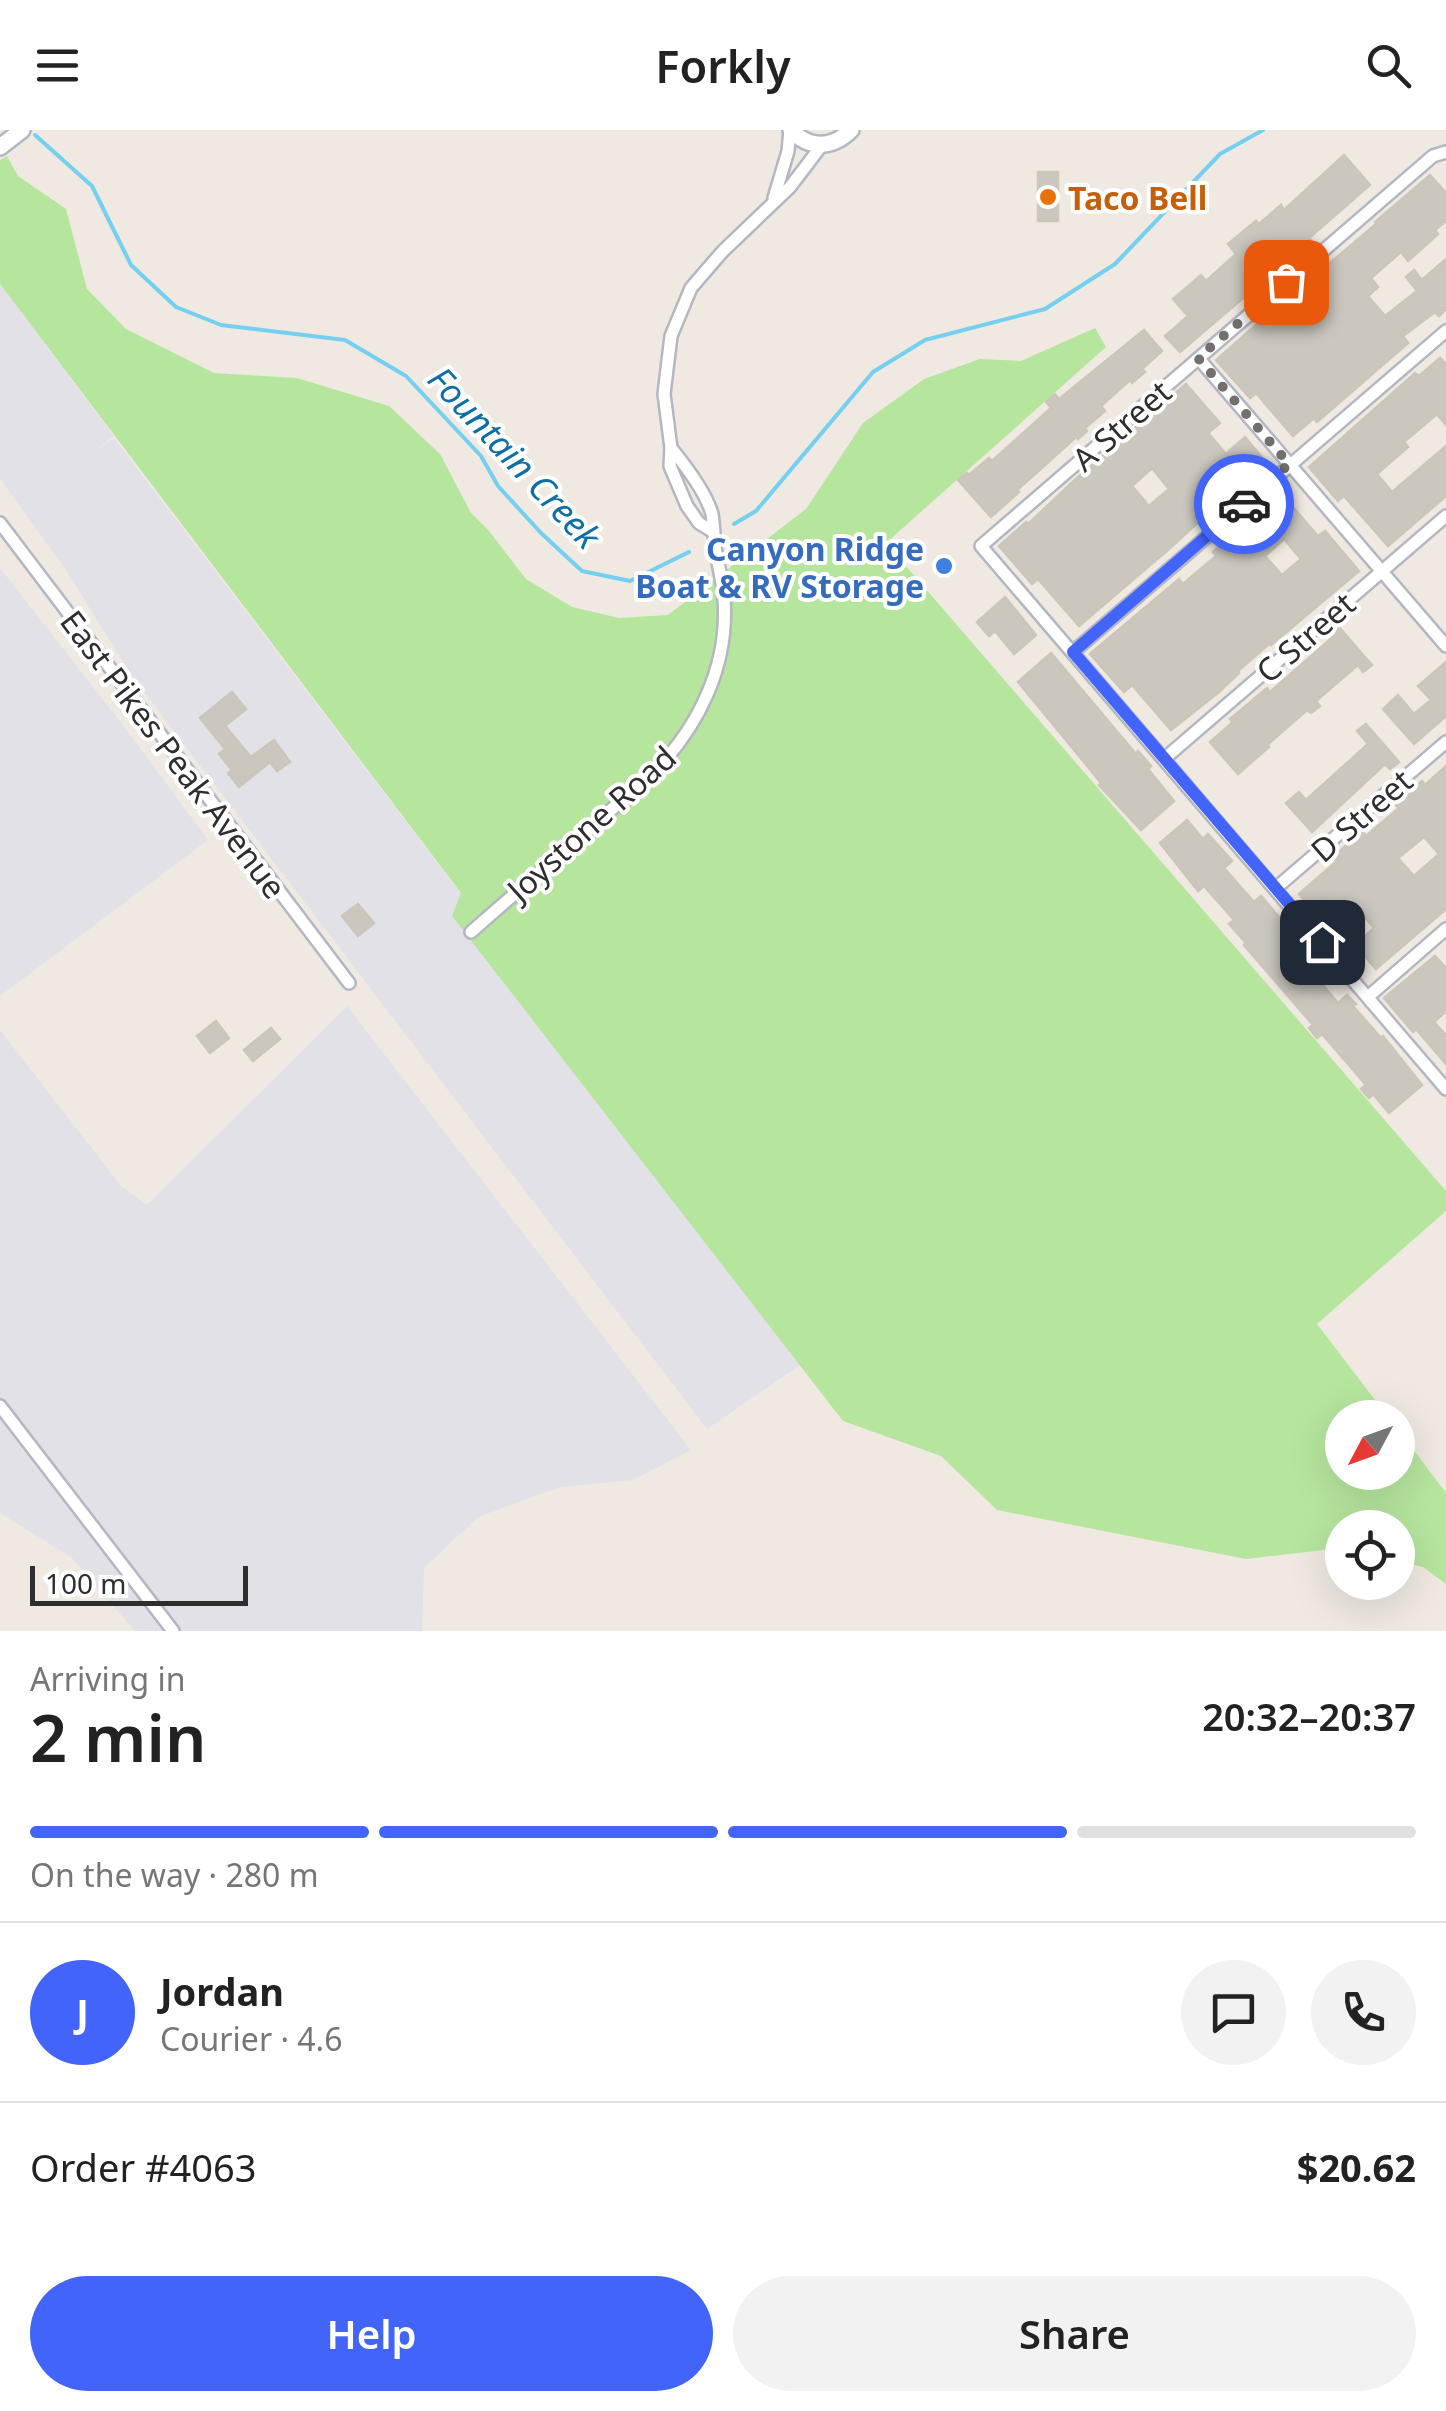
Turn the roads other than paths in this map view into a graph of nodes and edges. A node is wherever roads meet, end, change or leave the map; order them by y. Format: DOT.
graph roads {
  1 [pos="22,130"];
  2 [pos="790,130"];
  3 [pos="851,130"];
  4 [pos="822,145"];
  5 [pos="0,147"];
  6 [pos="1446,152"];
  7 [pos="773,202"];
  8 [pos="1446,331"];
  9 [pos="1198,358"];
  10 [pos="1289,464"];
  11 [pos="1446,516"];
  12 [pos="0,523"];
  13 [pos="1382,571"];
  14 [pos="1446,646"];
  15 [pos="1073,652"];
  16 [pos="1446,742"];
  17 [pos="1164,759"];
  18 [pos="1276,888"];
  19 [pos="1446,929"];
  20 [pos="472,932"];
  21 [pos="348,984"];
  22 [pos="1368,996"];
  23 [pos="1446,1089"];
  24 [pos="0,1406"];
  25 [pos="172,1631"];
  1 -- 5 [label="main road"];
  2 -- 4 [label="main road"];
  2 -- 7 [label="street, Joystone Road"];
  3 -- 4 [label="main road"];
  4 -- 7 [label="street, Joystone Road"];
  6 -- 9 [label="street, A Street"];
  7 -- 20 [label="street, Joystone Road"];
  8 -- 10 [label="street"];
  9 -- 10 [label="street"];
  9 -- 15 [label="street, A Street"];
  10 -- 13 [label="street"];
  10 -- 15 [label="street"];
  11 -- 13 [label="street, C Street"];
  12 -- 21 [label="street, East Pikes Peak Avenue"];
  13 -- 14 [label="street"];
  13 -- 17 [label="street, C Street"];
  15 -- 17 [label="street"];
  16 -- 18 [label="street, D Street"];
  17 -- 18 [label="street"];
  18 -- 22 [label="street"];
  19 -- 22 [label="street"];
  22 -- 23 [label="street"];
  24 -- 25 [label="street"];
}
